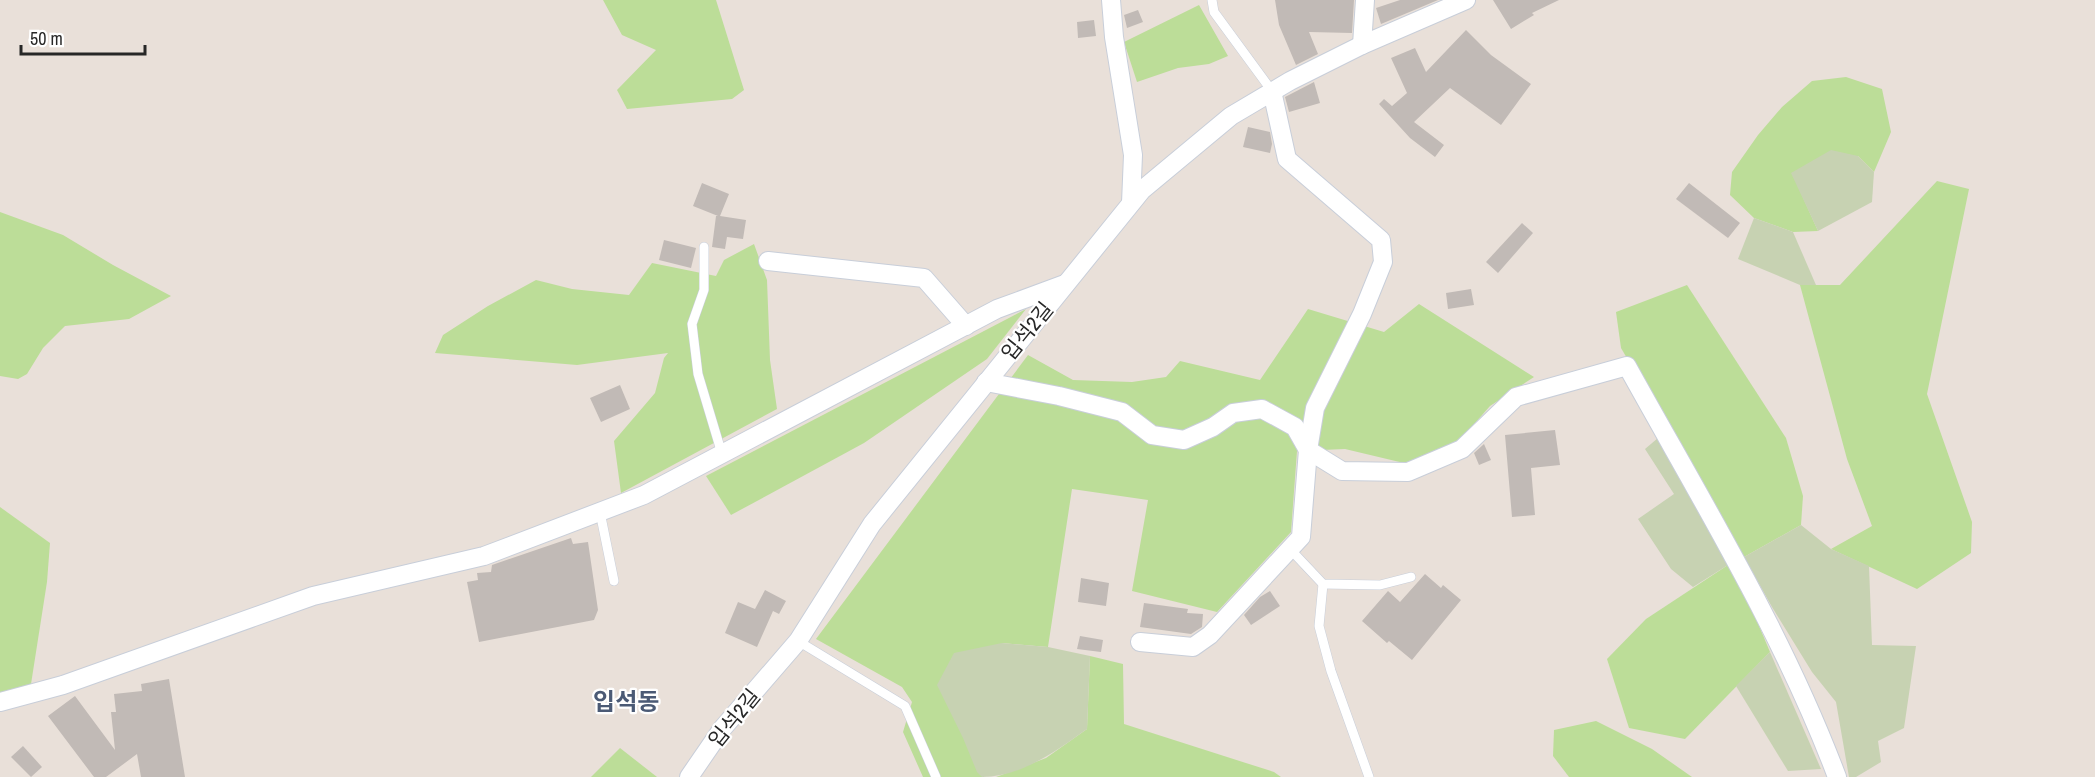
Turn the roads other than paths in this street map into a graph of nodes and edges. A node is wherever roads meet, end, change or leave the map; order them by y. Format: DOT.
graph roads {
  1 [pos="1111,0"];
  2 [pos="1212,0"];
  3 [pos="1365,0"];
  4 [pos="1466,0"];
  5 [pos="1362,45"];
  6 [pos="1272,91"];
  7 [pos="1131,203"];
  8 [pos="704,247"];
  9 [pos="768,261"];
  10 [pos="1065,284"];
  11 [pos="966,326"];
  12 [pos="986,382"];
  13 [pos="1308,450"];
  14 [pos="722,454"];
  15 [pos="600,512"];
  16 [pos="1290,549"];
  17 [pos="1411,577"];
  18 [pos="614,581"];
  19 [pos="1323,584"];
  20 [pos="798,641"];
  21 [pos="1140,642"];
  22 [pos="0,702"];
  23 [pos="689,777"];
  24 [pos="936,777"];
  25 [pos="1369,777"];
  26 [pos="1837,777"];
  1 -- 7 [label="street"];
  2 -- 6 [label="lane"];
  3 -- 5 [label="street"];
  4 -- 5 [label="street, 입석2길"];
  5 -- 6 [label="street, 입석2길"];
  6 -- 7 [label="street, 입석2길"];
  6 -- 13 [label="street"];
  7 -- 10 [label="street, 입석2길"];
  8 -- 14 [label="lane"];
  9 -- 11 [label="street"];
  10 -- 11 [label="street"];
  10 -- 12 [label="street, 입석2길"];
  11 -- 14 [label="street"];
  12 -- 13 [label="street"];
  12 -- 20 [label="street, 입석2길"];
  13 -- 16 [label="street"];
  13 -- 26 [label="street"];
  14 -- 15 [label="street"];
  15 -- 18 [label="lane"];
  15 -- 22 [label="street"];
  16 -- 19 [label="lane"];
  16 -- 21 [label="street"];
  17 -- 19 [label="lane"];
  19 -- 25 [label="lane"];
  20 -- 23 [label="street, 입석2길"];
  20 -- 24 [label="lane"];
}
